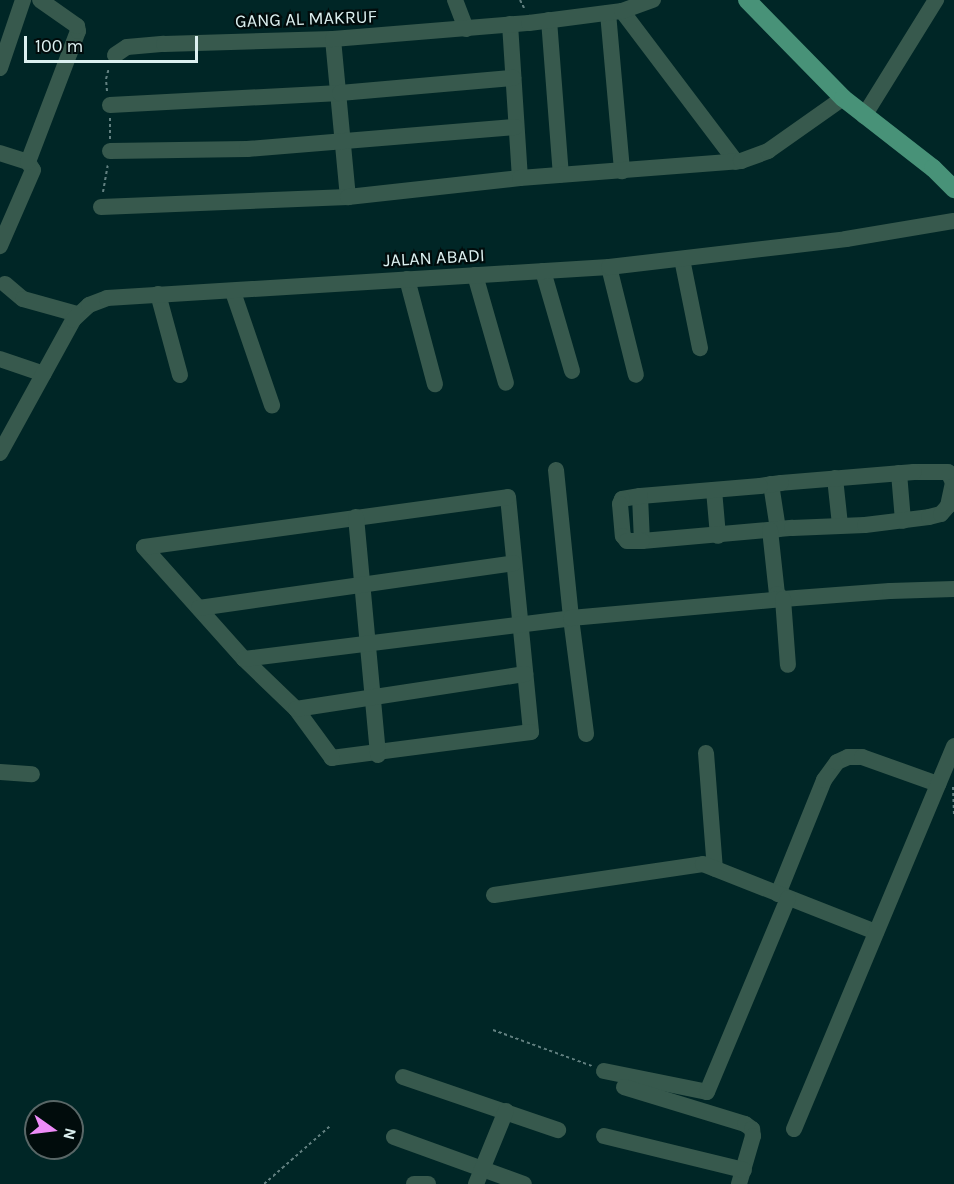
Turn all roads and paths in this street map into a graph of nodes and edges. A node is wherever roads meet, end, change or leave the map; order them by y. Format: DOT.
graph roads {
  1 [pos="22,0"];
  2 [pos="40,0"];
  3 [pos="455,0"];
  4 [pos="653,0"];
  5 [pos="747,0"];
  6 [pos="936,0"];
  7 [pos="615,12"];
  8 [pos="549,21"];
  9 [pos="510,24"];
  10 [pos="466,29"];
  11 [pos="333,39"];
  12 [pos="115,55"];
  13 [pos="0,68"];
  14 [pos="513,78"];
  15 [pos="340,93"];
  16 [pos="843,98"];
  17 [pos="110,105"];
  18 [pos="864,116"];
  19 [pos="515,127"];
  20 [pos="344,143"];
  21 [pos="110,151"];
  22 [pos="0,153"];
  23 [pos="28,162"];
  24 [pos="736,162"];
  25 [pos="622,171"];
  26 [pos="561,175"];
  27 [pos="520,178"];
  28 [pos="954,189"];
  29 [pos="348,197"];
  30 [pos="101,207"];
  31 [pos="954,221"];
  32 [pos="0,246"];
  33 [pos="682,259"];
  34 [pos="609,267"];
  35 [pos="543,271"];
  36 [pos="475,275"];
  37 [pos="407,279"];
  38 [pos="5,284"];
  39 [pos="233,291"];
  40 [pos="158,294"];
  41 [pos="77,314"];
  42 [pos="700,348"];
  43 [pos="0,359"];
  44 [pos="572,371"];
  45 [pos="44,374"];
  46 [pos="180,375"];
  47 [pos="636,375"];
  48 [pos="506,383"];
  49 [pos="435,384"];
  50 [pos="272,405"];
  51 [pos="0,453"];
  52 [pos="556,470"];
  53 [pos="898,473"];
  54 [pos="835,478"];
  55 [pos="766,485"];
  56 [pos="714,490"];
  57 [pos="356,517"];
  58 [pos="903,521"];
  59 [pos="840,525"];
  60 [pos="772,530"];
  61 [pos="718,536"];
  62 [pos="514,563"];
  63 [pos="362,585"];
  64 [pos="954,589"];
  65 [pos="783,599"];
  66 [pos="199,608"];
  67 [pos="571,618"];
  68 [pos="520,625"];
  69 [pos="366,645"];
  70 [pos="244,659"];
  71 [pos="788,665"];
  72 [pos="525,674"];
  73 [pos="372,697"];
  74 [pos="296,709"];
  75 [pos="586,734"];
  76 [pos="954,746"];
  77 [pos="378,753"];
  78 [pos="706,753"];
  79 [pos="0,772"];
  80 [pos="32,774"];
  81 [pos="938,784"];
  82 [pos="715,869"];
  83 [pos="494,895"];
  84 [pos="783,896"];
  85 [pos="876,932"];
  86 [pos="493,1030"];
  87 [pos="604,1071"];
  88 [pos="403,1077"];
  89 [pos="624,1087"];
  90 [pos="506,1111"];
  91 [pos="330,1126"];
  92 [pos="794,1129"];
  93 [pos="558,1130"];
  94 [pos="604,1136"];
  95 [pos="394,1137"];
  96 [pos="479,1176"];
  97 [pos="742,1177"];
  98 [pos="264,1184"];
  99 [pos="414,1184"];
  100 [pos="428,1184"];
  101 [pos="524,1184"];
  1 -- 13 [label="street"];
  2 -- 23 [label="street"];
  3 -- 10 [label="street"];
  4 -- 7 [label="street, GANG AL MAKRUF"];
  5 -- 16 [label="main road"];
  6 -- 18 [label="street"];
  7 -- 8 [label="street, GANG AL MAKRUF"];
  7 -- 24 [label="street"];
  7 -- 25 [label="street"];
  8 -- 9 [label="street, GANG AL MAKRUF"];
  8 -- 26 [label="street"];
  9 -- 10 [label="street, GANG AL MAKRUF"];
  9 -- 14 [label="street"];
  10 -- 11 [label="street, GANG AL MAKRUF"];
  11 -- 12 [label="street, GANG AL MAKRUF"];
  11 -- 15 [label="street"];
  12 -- 17 [label="path"];
  14 -- 15 [label="street"];
  14 -- 19 [label="street"];
  15 -- 17 [label="street"];
  15 -- 20 [label="street"];
  16 -- 18 [label="main road"];
  16 -- 24 [label="street"];
  17 -- 21 [label="path"];
  18 -- 28 [label="main road"];
  19 -- 20 [label="street"];
  19 -- 27 [label="street"];
  20 -- 21 [label="street"];
  20 -- 29 [label="street"];
  21 -- 30 [label="path"];
  22 -- 23 [label="street"];
  23 -- 32 [label="street"];
  24 -- 25 [label="street"];
  25 -- 26 [label="street"];
  26 -- 27 [label="street"];
  27 -- 29 [label="street"];
  29 -- 30 [label="street"];
  31 -- 33 [label="street, JALAN ABADI"];
  33 -- 34 [label="street, JALAN ABADI"];
  33 -- 42 [label="street"];
  34 -- 35 [label="street, JALAN ABADI"];
  34 -- 47 [label="street"];
  35 -- 36 [label="street, JALAN ABADI"];
  35 -- 44 [label="street"];
  36 -- 37 [label="street, JALAN ABADI"];
  36 -- 48 [label="street"];
  37 -- 39 [label="street, JALAN ABADI"];
  37 -- 49 [label="street"];
  38 -- 41 [label="street"];
  39 -- 40 [label="street, JALAN ABADI"];
  39 -- 50 [label="street"];
  40 -- 41 [label="street, JALAN ABADI"];
  40 -- 46 [label="street"];
  41 -- 45 [label="street"];
  43 -- 45 [label="street"];
  45 -- 51 [label="street"];
  52 -- 67 [label="street"];
  53 -- 54 [label="street"];
  53 -- 58 [label="street"];
  53 -- 58 [label="street"];
  54 -- 55 [label="street"];
  54 -- 59 [label="street"];
  55 -- 56 [label="street"];
  55 -- 60 [label="street"];
  56 -- 61 [label="street"];
  56 -- 61 [label="street"];
  57 -- 62 [label="street"];
  57 -- 63 [label="street"];
  57 -- 66 [label="street"];
  58 -- 59 [label="street"];
  59 -- 60 [label="street"];
  60 -- 61 [label="street"];
  60 -- 65 [label="street"];
  62 -- 63 [label="street"];
  62 -- 68 [label="street"];
  63 -- 66 [label="street"];
  63 -- 69 [label="street"];
  64 -- 65 [label="street"];
  65 -- 67 [label="street"];
  65 -- 71 [label="street"];
  66 -- 70 [label="street"];
  67 -- 68 [label="street"];
  67 -- 75 [label="street"];
  68 -- 69 [label="street"];
  68 -- 72 [label="street"];
  69 -- 70 [label="street"];
  69 -- 73 [label="street"];
  70 -- 74 [label="street"];
  72 -- 73 [label="street"];
  72 -- 77 [label="street"];
  73 -- 74 [label="street"];
  73 -- 77 [label="street"];
  74 -- 77 [label="street"];
  76 -- 81 [label="street"];
  78 -- 82 [label="street"];
  79 -- 80 [label="street"];
  81 -- 84 [label="street"];
  81 -- 85 [label="street"];
  82 -- 83 [label="street"];
  82 -- 84 [label="street"];
  84 -- 85 [label="street"];
  84 -- 87 [label="street"];
  85 -- 92 [label="street"];
  86 -- 87 [label="path"];
  88 -- 90 [label="street"];
  89 -- 97 [label="street"];
  90 -- 93 [label="street"];
  90 -- 96 [label="street"];
  91 -- 98 [label="path"];
  94 -- 97 [label="street"];
  95 -- 96 [label="street"];
  96 -- 101 [label="street"];
  99 -- 100 [label="street"];
}
